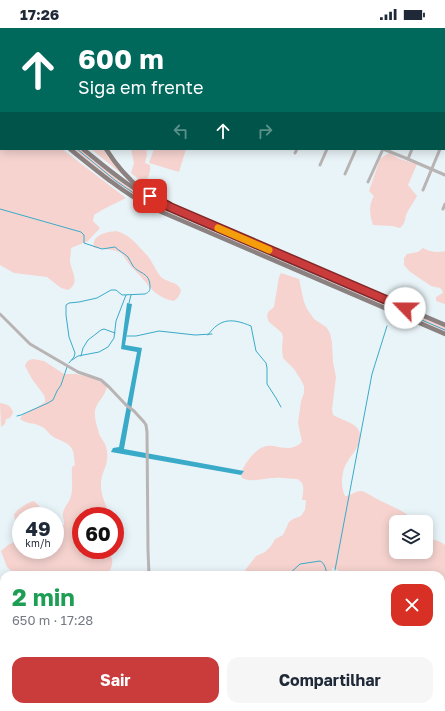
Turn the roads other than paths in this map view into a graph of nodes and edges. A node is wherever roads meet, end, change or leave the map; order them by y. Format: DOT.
graph roads {
  1 [pos="71,150"];
  2 [pos="84,150"];
  3 [pos="107,150"];
  4 [pos="296,150"];
  5 [pos="327,150"];
  6 [pos="356,150"];
  7 [pos="383,150"];
  8 [pos="386,150"];
  9 [pos="412,150"];
  10 [pos="440,150"];
  11 [pos="295,153"];
  12 [pos="408,159"];
  13 [pos="320,165"];
  14 [pos="432,169"];
  15 [pos="344,174"];
  16 [pos="445,175"];
  17 [pos="368,182"];
  18 [pos="423,190"];
  19 [pos="445,204"];
  20 [pos="170,207"];
  21 [pos="442,209"];
  22 [pos="0,314"];
  23 [pos="445,325"];
  24 [pos="445,334"];
  25 [pos="149,571"];
  1 -- 24 [label="main road"];
  2 -- 20 [label="main road"];
  3 -- 20 [label="main road"];
  4 -- 11 [label="street"];
  5 -- 13 [label="street"];
  6 -- 15 [label="street"];
  7 -- 17 [label="street"];
  8 -- 12 [label="street"];
  9 -- 12 [label="street"];
  10 -- 14 [label="street"];
  12 -- 14 [label="street"];
  14 -- 16 [label="street"];
  14 -- 18 [label="street"];
  19 -- 21 [label="street"];
  20 -- 23 [label="main road"];
  22 -- 25 [label="street"];
}
